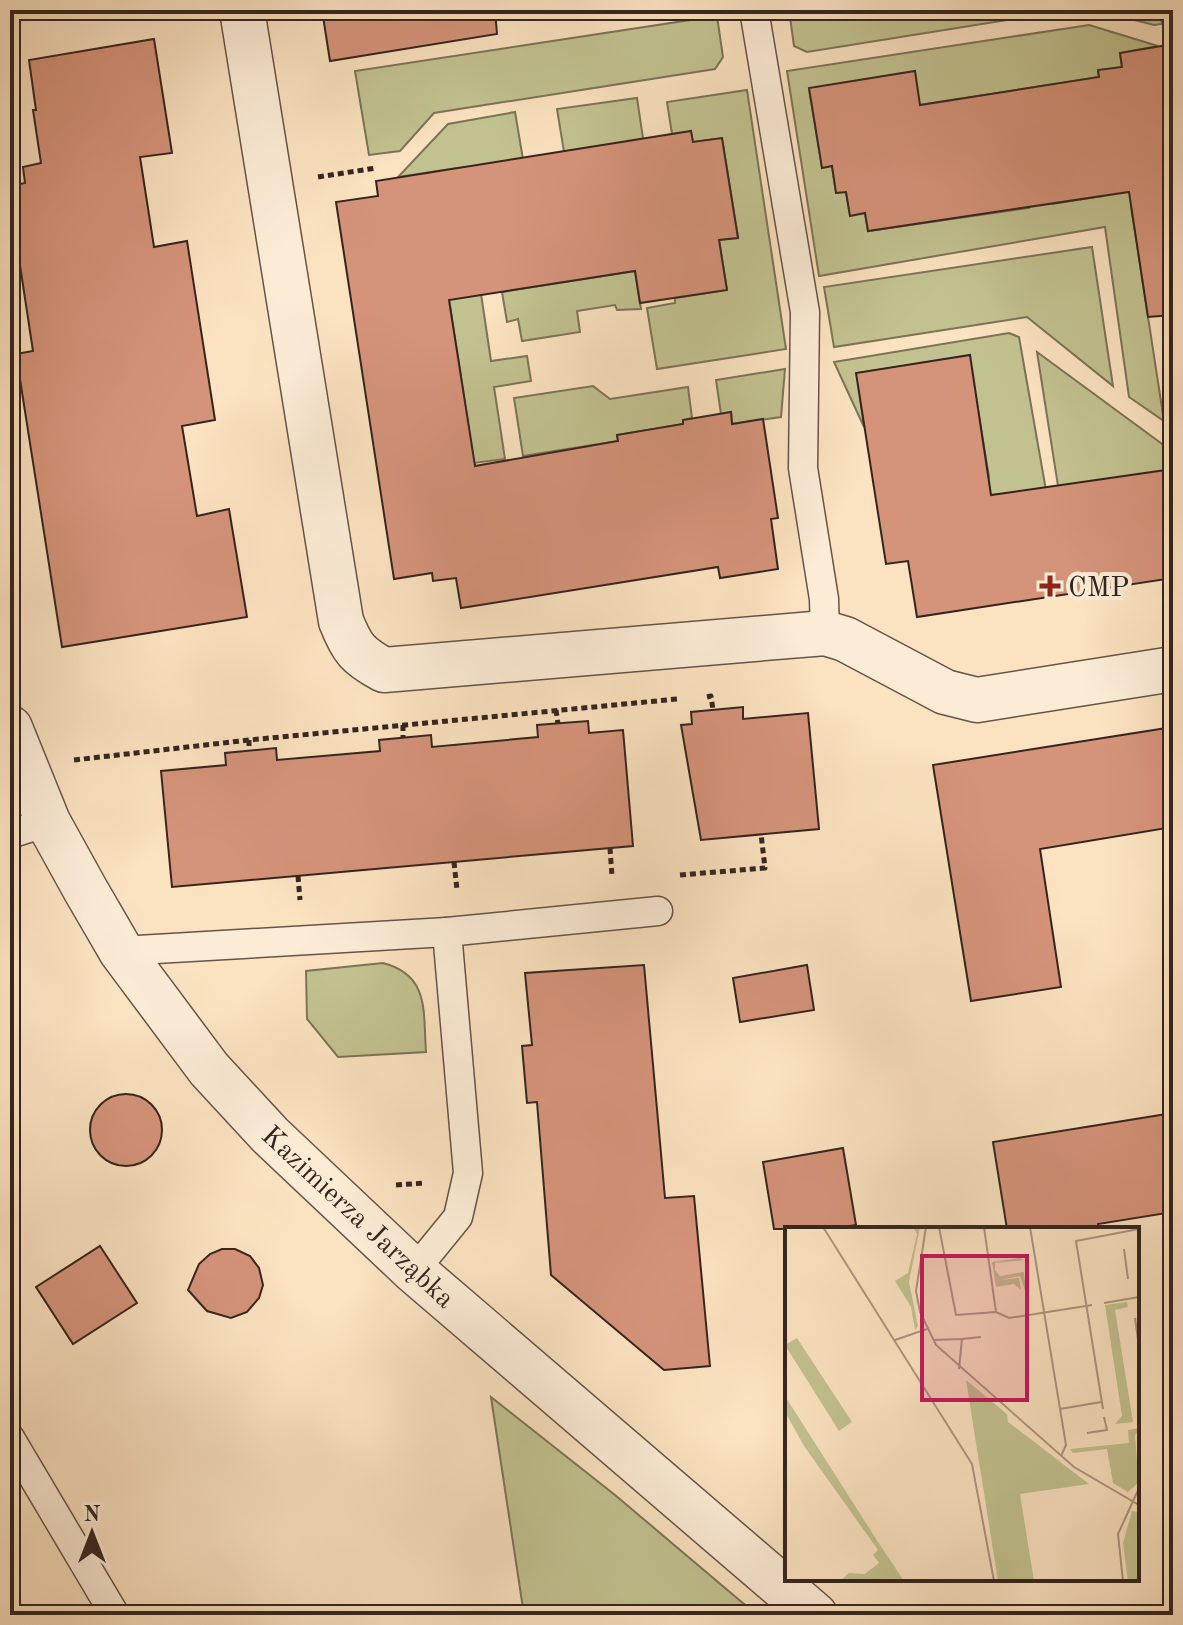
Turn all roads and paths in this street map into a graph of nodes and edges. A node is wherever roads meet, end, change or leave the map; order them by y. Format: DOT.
graph roads {
  1 [pos="242,10"];
  2 [pos="754,10"];
  3 [pos="376,168"];
  4 [pos="317,177"];
  5 [pos="825,633"];
  6 [pos="1173,669"];
  7 [pos="696,698"];
  8 [pos="680,699"];
  9 [pos="556,710"];
  10 [pos="713,710"];
  11 [pos="558,724"];
  12 [pos="403,725"];
  13 [pos="10,728"];
  14 [pos="403,737"];
  15 [pos="249,740"];
  16 [pos="249,751"];
  17 [pos="70,760"];
  18 [pos="29,828"];
  19 [pos="761,834"];
  20 [pos="610,848"];
  21 [pos="454,862"];
  22 [pos="298,876"];
  23 [pos="673,876"];
  24 [pos="612,881"];
  25 [pos="457,895"];
  26 [pos="301,909"];
  27 [pos="658,911"];
  28 [pos="447,932"];
  29 [pos="121,951"];
  30 [pos="414,1271"];
  31 [pos="10,1438"];
  32 [pos="115,1615"];
  33 [pos="815,1615"];
  1 -- 5 [label="street"];
  2 -- 5 [label="lane"];
  3 -- 4 [label="path"];
  5 -- 6 [label="street"];
  7 -- 10 [label="path"];
  8 -- 9 [label="path"];
  9 -- 11 [label="path"];
  9 -- 12 [label="path"];
  12 -- 14 [label="path"];
  12 -- 15 [label="path"];
  13 -- 18 [label="street, Kazimierza Jarząbka"];
  15 -- 16 [label="path"];
  15 -- 17 [label="path"];
  18 -- 29 [label="street, Kazimierza Jarząbka"];
  19 -- 23 [label="path"];
  20 -- 24 [label="path"];
  21 -- 25 [label="path"];
  22 -- 26 [label="path"];
  27 -- 28 [label="lane"];
  28 -- 29 [label="lane"];
  28 -- 30 [label="lane"];
  29 -- 30 [label="street, Kazimierza Jarząbka"];
  30 -- 33 [label="street, Kazimierza Jarząbka"];
  31 -- 32 [label="lane"];
}
